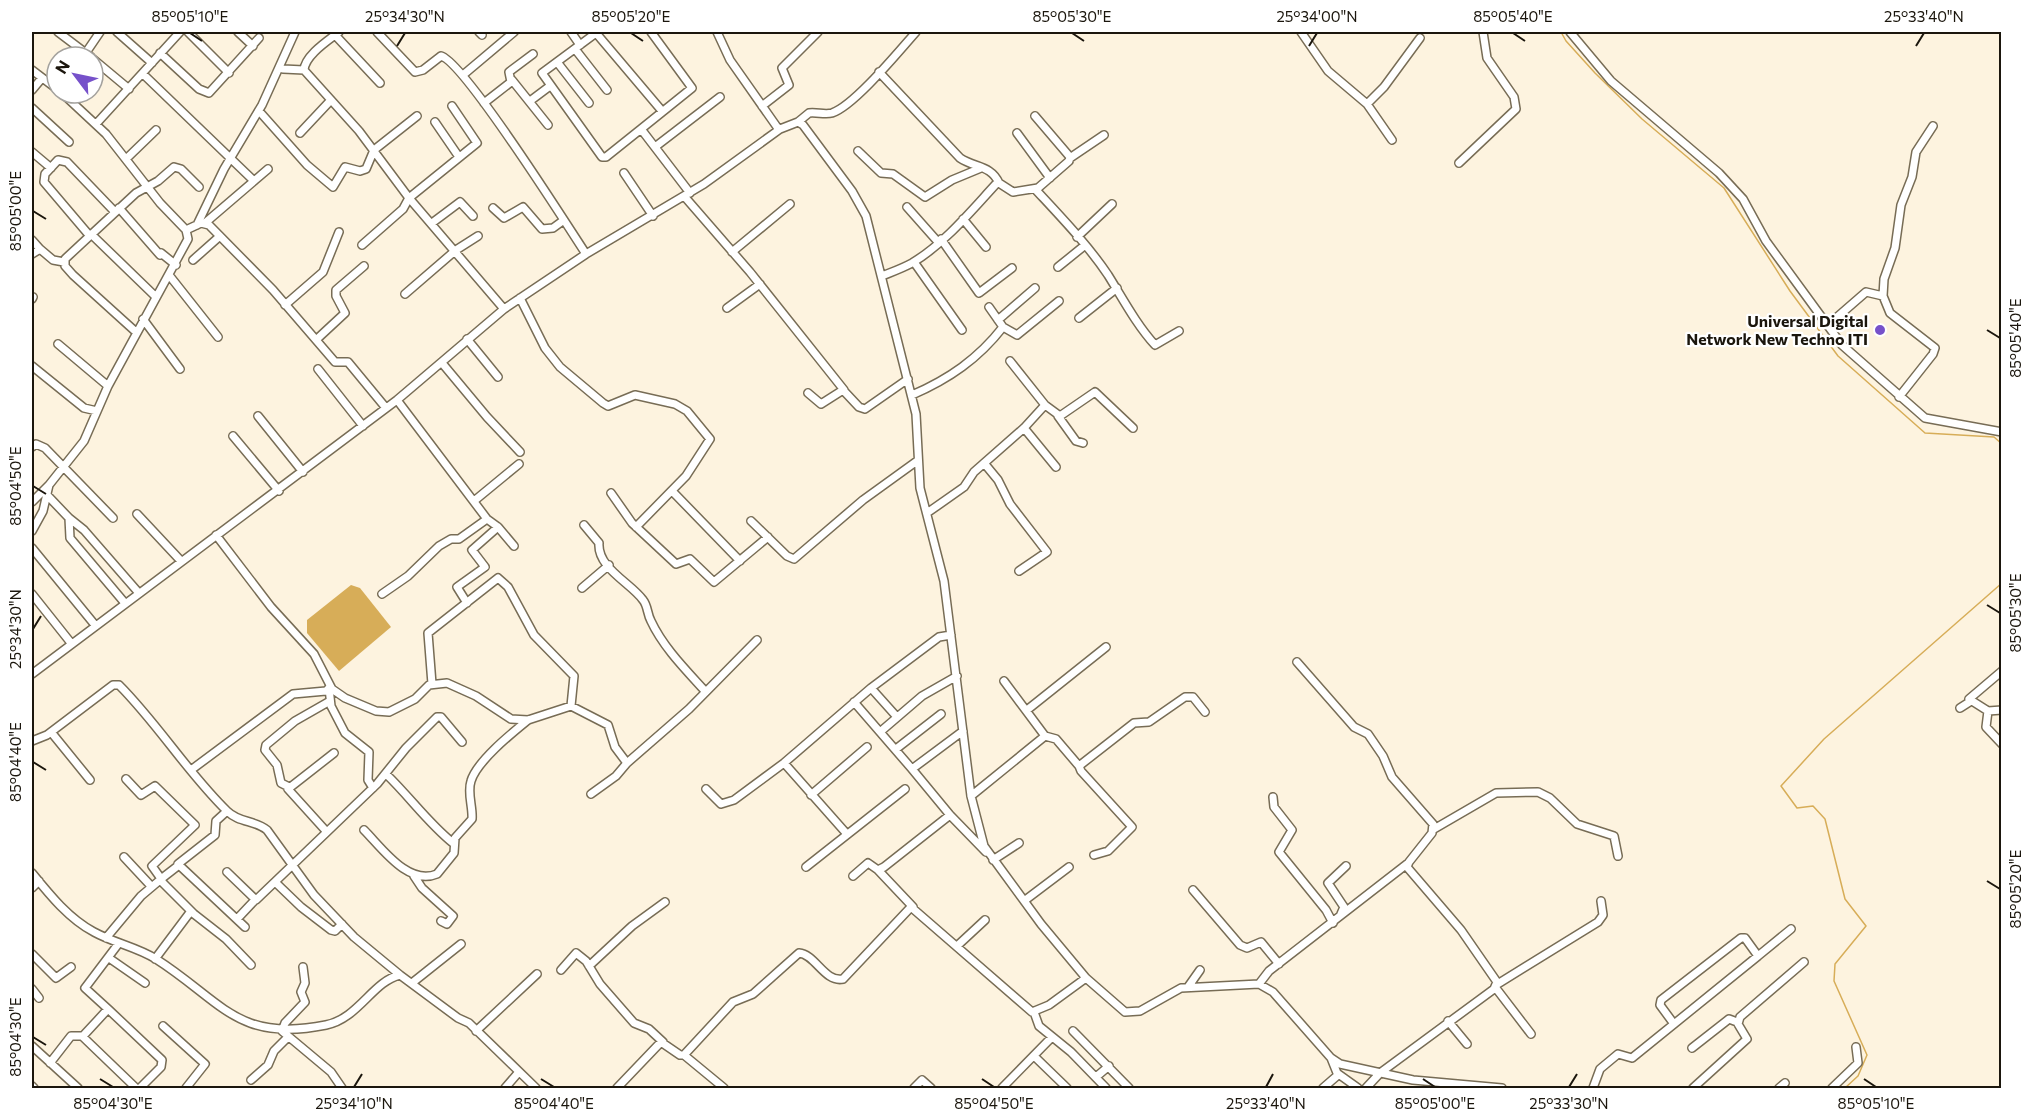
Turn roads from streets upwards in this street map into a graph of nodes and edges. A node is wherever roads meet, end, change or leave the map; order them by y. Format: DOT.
graph roads {
  1 [pos="58,32"];
  2 [pos="117,32"];
  3 [pos="180,32"];
  4 [pos="188,32"];
  5 [pos="238,32"];
  6 [pos="295,32"];
  7 [pos="376,32"];
  8 [pos="514,32"];
  9 [pos="571,32"];
  10 [pos="651,32"];
  11 [pos="719,32"];
  12 [pos="818,32"];
  13 [pos="916,32"];
  14 [pos="1301,32"];
  15 [pos="1483,32"];
  16 [pos="1570,32"];
  17 [pos="337,33"];
  18 [pos="260,38"];
  19 [pos="1420,39"];
  20 [pos="74,45"];
  21 [pos="253,46"];
  22 [pos="578,47"];
  23 [pos="160,54"];
  24 [pos="533,54"];
  25 [pos="557,62"];
  26 [pos="152,63"];
  27 [pos="283,69"];
  28 [pos="32,70"];
  29 [pos="105,70"];
  30 [pos="304,70"];
  31 [pos="879,72"];
  32 [pos="229,73"];
  33 [pos="143,74"];
  34 [pos="463,75"];
  35 [pos="42,78"];
  36 [pos="45,80"];
  37 [pos="512,80"];
  38 [pos="381,83"];
  39 [pos="550,86"];
  40 [pos="129,89"];
  41 [pos="32,90"];
  42 [pos="607,90"];
  43 [pos="720,97"];
  44 [pos="331,100"];
  45 [pos="530,101"];
  46 [pos="484,103"];
  47 [pos="589,103"];
  48 [pos="1367,104"];
  49 [pos="75,105"];
  50 [pos="452,106"];
  51 [pos="762,106"];
  52 [pos="32,108"];
  53 [pos="259,111"];
  54 [pos="662,111"];
  55 [pos="417,116"];
  56 [pos="1035,116"];
  57 [pos="435,122"];
  58 [pos="798,122"];
  59 [pos="96,124"];
  60 [pos="548,125"];
  61 [pos="1933,126"];
  62 [pos="641,129"];
  63 [pos="780,129"];
  64 [pos="156,130"];
  65 [pos="300,133"];
  66 [pos="1017,133"];
  67 [pos="1104,135"];
  68 [pos="1392,140"];
  69 [pos="69,142"];
  70 [pos="655,147"];
  71 [pos="374,150"];
  72 [pos="858,151"];
  73 [pos="32,152"];
  74 [pos="230,157"];
  75 [pos="459,157"];
  76 [pos="1070,158"];
  77 [pos="126,159"];
  78 [pos="1459,163"];
  79 [pos="51,168"];
  80 [pos="268,169"];
  81 [pos="624,173"];
  82 [pos="1050,178"];
  83 [pos="998,180"];
  84 [pos="254,181"];
  85 [pos="147,185"];
  86 [pos="199,187"];
  87 [pos="1035,189"];
  88 [pos="687,194"];
  89 [pos="409,198"];
  90 [pos="790,204"];
  91 [pos="1112,204"];
  92 [pos="907,207"];
  93 [pos="493,208"];
  94 [pos="117,210"];
  95 [pos="474,216"];
  96 [pos="653,216"];
  97 [pos="963,219"];
  98 [pos="564,220"];
  99 [pos="205,223"];
  100 [pos="432,223"];
  101 [pos="197,225"];
  102 [pos="186,230"];
  103 [pos="339,232"];
  104 [pos="90,235"];
  105 [pos="220,236"];
  106 [pos="478,236"];
  107 [pos="1077,237"];
  108 [pos="32,240"];
  109 [pos="939,241"];
  110 [pos="362,245"];
  111 [pos="1084,246"];
  112 [pos="986,247"];
  113 [pos="40,249"];
  114 [pos="456,250"];
  115 [pos="732,252"];
  116 [pos="32,254"];
  117 [pos="586,254"];
  118 [pos="193,260"];
  119 [pos="64,262"];
  120 [pos="914,262"];
  121 [pos="176,265"];
  122 [pos="364,266"];
  123 [pos="1058,267"];
  124 [pos="1012,268"];
  125 [pos="169,275"];
  126 [pos="882,276"];
  127 [pos="759,284"];
  128 [pos="1035,288"];
  129 [pos="1117,288"];
  130 [pos="405,294"];
  131 [pos="1882,296"];
  132 [pos="156,297"];
  133 [pos="520,298"];
  134 [pos="1059,301"];
  135 [pos="285,305"];
  136 [pos="989,307"];
  137 [pos="727,308"];
  138 [pos="504,309"];
  139 [pos="1079,318"];
  140 [pos="143,319"];
  141 [pos="998,320"];
  142 [pos="1828,325"];
  143 [pos="1003,327"];
  144 [pos="962,330"];
  145 [pos="1179,331"];
  146 [pos="136,332"];
  147 [pos="218,337"];
  148 [pos="317,339"];
  149 [pos="467,339"];
  150 [pos="58,344"];
  151 [pos="1010,361"];
  152 [pos="442,363"];
  153 [pos="32,366"];
  154 [pos="180,369"];
  155 [pos="318,369"];
  156 [pos="498,377"];
  157 [pos="908,379"];
  158 [pos="108,386"];
  159 [pos="844,390"];
  160 [pos="808,393"];
  161 [pos="912,394"];
  162 [pos="1899,397"];
  163 [pos="397,400"];
  164 [pos="1046,405"];
  165 [pos="386,408"];
  166 [pos="97,411"];
  167 [pos="258,416"];
  168 [pos="1058,416"];
  169 [pos="363,426"];
  170 [pos="1024,428"];
  171 [pos="1133,428"];
  172 [pos="2001,432"];
  173 [pos="233,436"];
  174 [pos="1083,442"];
  175 [pos="32,447"];
  176 [pos="520,452"];
  177 [pos="916,461"];
  178 [pos="984,463"];
  179 [pos="519,464"];
  180 [pos="63,467"];
  181 [pos="1056,467"];
  182 [pos="303,472"];
  183 [pos="49,485"];
  184 [pos="279,491"];
  185 [pos="673,492"];
  186 [pos="611,493"];
  187 [pos="47,495"];
  188 [pos="474,501"];
  189 [pos="32,502"];
  190 [pos="137,513"];
  191 [pos="927,513"];
  192 [pos="69,518"];
  193 [pos="113,518"];
  194 [pos="487,519"];
  195 [pos="751,520"];
  196 [pos="584,525"];
  197 [pos="498,527"];
  198 [pos="636,527"];
  199 [pos="32,531"];
  200 [pos="216,536"];
  201 [pos="768,537"];
  202 [pos="514,546"];
  203 [pos="32,548"];
  204 [pos="181,561"];
  205 [pos="738,562"];
  206 [pos="609,565"];
  207 [pos="1019,572"];
  208 [pos="582,588"];
  209 [pos="138,592"];
  210 [pos="32,594"];
  211 [pos="382,594"];
  212 [pos="124,602"];
  213 [pos="467,603"];
  214 [pos="95,625"];
  215 [pos="951,635"];
  216 [pos="757,640"];
  217 [pos="71,643"];
  218 [pos="1106,647"];
  219 [pos="1297,662"];
  220 [pos="2001,671"];
  221 [pos="32,674"];
  222 [pos="957,676"];
  223 [pos="1004,681"];
  224 [pos="432,684"];
  225 [pos="329,687"];
  226 [pos="871,688"];
  227 [pos="705,690"];
  228 [pos="330,701"];
  229 [pos="1971,701"];
  230 [pos="854,702"];
  231 [pos="571,706"];
  232 [pos="1960,708"];
  233 [pos="1027,710"];
  234 [pos="2001,710"];
  235 [pos="1988,711"];
  236 [pos="1205,712"];
  237 [pos="941,714"];
  238 [pos="897,717"];
  239 [pos="528,720"];
  240 [pos="963,731"];
  241 [pos="51,732"];
  242 [pos="880,732"];
  243 [pos="1045,736"];
  244 [pos="32,741"];
  245 [pos="462,742"];
  246 [pos="2001,744"];
  247 [pos="867,747"];
  248 [pos="896,749"];
  249 [pos="334,753"];
  250 [pos="627,763"];
  251 [pos="784,763"];
  252 [pos="1079,766"];
  253 [pos="912,769"];
  254 [pos="191,770"];
  255 [pos="386,774"];
  256 [pos="126,778"];
  257 [pos="90,780"];
  258 [pos="289,787"];
  259 [pos="373,788"];
  260 [pos="706,789"];
  261 [pos="905,789"];
  262 [pos="591,794"];
  263 [pos="811,795"];
  264 [pos="971,796"];
  265 [pos="1273,797"];
  266 [pos="227,811"];
  267 [pos="950,815"];
  268 [pos="1434,829"];
  269 [pos="364,830"];
  270 [pos="326,831"];
  271 [pos="846,833"];
  272 [pos="453,843"];
  273 [pos="1019,843"];
  274 [pos="988,853"];
  275 [pos="1094,855"];
  276 [pos="1618,856"];
  277 [pos="124,857"];
  278 [pos="993,860"];
  279 [pos="178,864"];
  280 [pos="1407,864"];
  281 [pos="1346,866"];
  282 [pos="292,867"];
  283 [pos="806,867"];
  284 [pos="1069,867"];
  285 [pos="878,870"];
  286 [pos="227,872"];
  287 [pos="32,873"];
  288 [pos="414,876"];
  289 [pos="853,876"];
  290 [pos="161,880"];
  291 [pos="39,881"];
  292 [pos="275,882"];
  293 [pos="151,886"];
  294 [pos="32,888"];
  295 [pos="1192,890"];
  296 [pos="255,900"];
  297 [pos="1024,901"];
  298 [pos="1601,901"];
  299 [pos="665,902"];
  300 [pos="913,907"];
  301 [pos="191,911"];
  302 [pos="237,919"];
  303 [pos="985,920"];
  304 [pos="441,921"];
  305 [pos="1336,921"];
  306 [pos="342,924"];
  307 [pos="245,927"];
  308 [pos="1791,929"];
  309 [pos="106,938"];
  310 [pos="119,943"];
  311 [pos="461,944"];
  312 [pos="957,946"];
  313 [pos="32,954"];
  314 [pos="1758,956"];
  315 [pos="109,958"];
  316 [pos="155,959"];
  317 [pos="1804,962"];
  318 [pos="1279,964"];
  319 [pos="251,966"];
  320 [pos="589,966"];
  321 [pos="71,967"];
  322 [pos="303,967"];
  323 [pos="561,970"];
  324 [pos="1200,970"];
  325 [pos="537,974"];
  326 [pos="400,975"];
  327 [pos="1086,978"];
  328 [pos="145,983"];
  329 [pos="412,983"];
  330 [pos="1259,984"];
  331 [pos="1496,986"];
  332 [pos="1188,987"];
  333 [pos="32,990"];
  334 [pos="39,998"];
  335 [pos="108,1010"];
  336 [pos="1034,1012"];
  337 [pos="1448,1021"];
  338 [pos="1737,1022"];
  339 [pos="1674,1024"];
  340 [pos="163,1026"];
  341 [pos="476,1031"];
  342 [pos="1073,1031"];
  343 [pos="285,1034"];
  344 [pos="1531,1035"];
  345 [pos="83,1036"];
  346 [pos="1051,1038"];
  347 [pos="663,1042"];
  348 [pos="1467,1044"];
  349 [pos="32,1046"];
  350 [pos="1856,1047"];
  351 [pos="1692,1048"];
  352 [pos="684,1055"];
  353 [pos="1034,1056"];
  354 [pos="1331,1058"];
  355 [pos="50,1063"];
  356 [pos="1109,1066"];
  357 [pos="518,1073"];
  358 [pos="1380,1073"];
  359 [pos="1338,1075"];
  360 [pos="1096,1077"];
  361 [pos="251,1080"];
  362 [pos="78,1089"];
  363 [pos="138,1089"];
  364 [pos="186,1089"];
  365 [pos="342,1089"];
  366 [pos="505,1089"];
  367 [pos="536,1089"];
  368 [pos="617,1089"];
  369 [pos="724,1089"];
  370 [pos="914,1089"];
  371 [pos="931,1089"];
  372 [pos="1002,1089"];
  373 [pos="1067,1089"];
  374 [pos="1106,1089"];
  375 [pos="1130,1089"];
  376 [pos="1323,1089"];
  377 [pos="1358,1089"];
  378 [pos="1366,1089"];
  379 [pos="1502,1089"];
  380 [pos="1593,1089"];
  381 [pos="1692,1089"];
  382 [pos="1832,1089"];
  1 -- 20 [label="street"];
  2 -- 26 [label="street"];
  3 -- 23 [label="street"];
  4 -- 32 [label="street"];
  5 -- 21 [label="street"];
  6 -- 53 [label="street"];
  7 -- 34 [label="street"];
  8 -- 34 [label="street"];
  9 -- 22 [label="street"];
  10 -- 54 [label="street"];
  11 -- 51 [label="street"];
  12 -- 51 [label="street"];
  13 -- 31 [label="street"];
  14 -- 48 [label="street"];
  15 -- 78 [label="street"];
  16 -- 142 [label="street"];
  17 -- 30 [label="street"];
  17 -- 38 [label="street"];
  18 -- 21 [label="street"];
  19 -- 48 [label="street"];
  21 -- 32 [label="street"];
  22 -- 25 [label="street"];
  22 -- 42 [label="street"];
  22 -- 54 [label="street"];
  23 -- 26 [label="street"];
  23 -- 32 [label="street"];
  24 -- 37 [label="street"];
  25 -- 39 [label="street"];
  25 -- 47 [label="street"];
  26 -- 33 [label="street"];
  27 -- 30 [label="street"];
  28 -- 35 [label="street"];
  29 -- 40 [label="street"];
  30 -- 44 [label="street"];
  31 -- 58 [label="street"];
  31 -- 83 [label="street"];
  33 -- 40 [label="street"];
  33 -- 74 [label="street"];
  34 -- 46 [label="street"];
  35 -- 36 [label="street"];
  35 -- 41 [label="street"];
  37 -- 45 [label="street"];
  37 -- 46 [label="street"];
  39 -- 45 [label="street"];
  39 -- 62 [label="street"];
  40 -- 59 [label="street"];
  43 -- 70 [label="street"];
  44 -- 65 [label="street"];
  44 -- 71 [label="street"];
  45 -- 60 [label="street"];
  46 -- 98 [label="street"];
  48 -- 68 [label="street"];
  49 -- 59 [label="street"];
  50 -- 75 [label="street"];
  51 -- 63 [label="street"];
  52 -- 69 [label="street"];
  53 -- 71 [label="street"];
  53 -- 74 [label="street"];
  54 -- 62 [label="street"];
  55 -- 71 [label="street"];
  56 -- 76 [label="street"];
  57 -- 75 [label="street"];
  58 -- 63 [label="street"];
  58 -- 126 [label="street"];
  59 -- 77 [label="street"];
  61 -- 131 [label="street"];
  62 -- 70 [label="street"];
  63 -- 88 [label="street"];
  64 -- 77 [label="street"];
  66 -- 82 [label="street"];
  67 -- 76 [label="street"];
  70 -- 88 [label="street"];
  71 -- 89 [label="street"];
  72 -- 83 [label="street"];
  73 -- 79 [label="street"];
  74 -- 84 [label="street"];
  74 -- 101 [label="street"];
  75 -- 89 [label="street"];
  76 -- 82 [label="street"];
  77 -- 85 [label="street"];
  79 -- 94 [label="street"];
  79 -- 104 [label="street"];
  80 -- 84 [label="street"];
  81 -- 96 [label="street"];
  82 -- 87 [label="street"];
  83 -- 87 [label="street"];
  83 -- 97 [label="street"];
  84 -- 99 [label="street"];
  85 -- 86 [label="street"];
  85 -- 94 [label="street"];
  85 -- 102 [label="street"];
  87 -- 107 [label="street"];
  88 -- 96 [label="street"];
  88 -- 115 [label="street"];
  89 -- 100 [label="street"];
  89 -- 110 [label="street"];
  90 -- 115 [label="street"];
  91 -- 107 [label="street"];
  92 -- 109 [label="street"];
  93 -- 98 [label="street"];
  94 -- 104 [label="street"];
  94 -- 121 [label="street"];
  95 -- 100 [label="street"];
  96 -- 117 [label="street"];
  97 -- 109 [label="street"];
  97 -- 112 [label="street"];
  98 -- 117 [label="street"];
  99 -- 101 [label="street"];
  99 -- 105 [label="street"];
  100 -- 114 [label="street"];
  101 -- 102 [label="street"];
  102 -- 121 [label="street"];
  103 -- 135 [label="street"];
  104 -- 119 [label="street"];
  104 -- 132 [label="street"];
  105 -- 118 [label="street"];
  105 -- 135 [label="street"];
  106 -- 114 [label="street"];
  107 -- 111 [label="street"];
  108 -- 113 [label="street"];
  109 -- 120 [label="street"];
  109 -- 124 [label="street"];
  111 -- 123 [label="street"];
  111 -- 129 [label="street"];
  113 -- 116 [label="street"];
  113 -- 119 [label="street"];
  114 -- 130 [label="street"];
  114 -- 138 [label="street"];
  115 -- 127 [label="street"];
  117 -- 133 [label="street"];
  119 -- 146 [label="street"];
  120 -- 126 [label="street"];
  120 -- 144 [label="street"];
  121 -- 125 [label="street"];
  122 -- 148 [label="street"];
  125 -- 132 [label="street"];
  125 -- 147 [label="street"];
  126 -- 157 [label="street"];
  127 -- 137 [label="street"];
  127 -- 159 [label="street"];
  128 -- 141 [label="street"];
  129 -- 139 [label="street"];
  129 -- 145 [label="street"];
  131 -- 142 [label="street"];
  131 -- 162 [label="street"];
  132 -- 140 [label="street"];
  133 -- 138 [label="street"];
  133 -- 185 [label="street"];
  134 -- 143 [label="street"];
  135 -- 148 [label="street"];
  136 -- 141 [label="street"];
  138 -- 149 [label="street"];
  140 -- 146 [label="street"];
  140 -- 154 [label="street"];
  141 -- 143 [label="street"];
  142 -- 162 [label="street"];
  143 -- 161 [label="street"];
  146 -- 158 [label="street"];
  148 -- 165 [label="street"];
  149 -- 152 [label="street"];
  149 -- 156 [label="street"];
  150 -- 158 [label="street"];
  151 -- 164 [label="street"];
  152 -- 163 [label="street"];
  152 -- 176 [label="street"];
  153 -- 166 [label="street"];
  155 -- 169 [label="street"];
  157 -- 159 [label="street"];
  157 -- 161 [label="street"];
  158 -- 166 [label="street"];
  159 -- 160 [label="street"];
  161 -- 177 [label="street"];
  162 -- 172 [label="street"];
  163 -- 165 [label="street"];
  163 -- 188 [label="street"];
  164 -- 168 [label="street"];
  164 -- 170 [label="street"];
  165 -- 169 [label="street"];
  166 -- 180 [label="street"];
  167 -- 182 [label="street"];
  168 -- 171 [label="street"];
  168 -- 174 [label="street"];
  169 -- 182 [label="street"];
  170 -- 178 [label="street"];
  170 -- 181 [label="street"];
  173 -- 184 [label="street"];
  175 -- 180 [label="street"];
  177 -- 191 [label="street"];
  177 -- 201 [label="street"];
  178 -- 191 [label="street"];
  178 -- 207 [label="street"];
  179 -- 188 [label="street"];
  180 -- 183 [label="street"];
  180 -- 193 [label="street"];
  182 -- 184 [label="street"];
  183 -- 187 [label="street"];
  183 -- 189 [label="street"];
  184 -- 200 [label="street"];
  185 -- 198 [label="street"];
  185 -- 205 [label="street"];
  186 -- 198 [label="street"];
  187 -- 192 [label="street"];
  187 -- 199 [label="street"];
  188 -- 194 [label="street"];
  190 -- 204 [label="street"];
  191 -- 215 [label="street"];
  192 -- 209 [label="street"];
  192 -- 212 [label="street"];
  194 -- 197 [label="street"];
  194 -- 211 [label="street"];
  195 -- 201 [label="street"];
  196 -- 206 [label="street"];
  197 -- 202 [label="street"];
  197 -- 213 [label="street"];
  198 -- 205 [label="street"];
  200 -- 204 [label="street"];
  200 -- 225 [label="street"];
  201 -- 205 [label="street"];
  203 -- 214 [label="street"];
  204 -- 209 [label="street"];
  206 -- 208 [label="street"];
  206 -- 227 [label="street"];
  209 -- 212 [label="street"];
  210 -- 217 [label="street"];
  212 -- 214 [label="street"];
  213 -- 224 [label="street"];
  213 -- 231 [label="street"];
  214 -- 217 [label="street"];
  215 -- 222 [label="street"];
  215 -- 226 [label="street"];
  216 -- 227 [label="street"];
  217 -- 221 [label="street"];
  218 -- 233 [label="street"];
  219 -- 268 [label="street"];
  220 -- 229 [label="street"];
  222 -- 238 [label="street"];
  222 -- 240 [label="street"];
  223 -- 233 [label="street"];
  224 -- 225 [label="street"];
  224 -- 239 [label="street"];
  225 -- 228 [label="street"];
  225 -- 254 [label="street"];
  226 -- 230 [label="street"];
  226 -- 238 [label="street"];
  227 -- 250 [label="street"];
  228 -- 258 [label="street"];
  228 -- 259 [label="street"];
  229 -- 232 [label="street"];
  229 -- 235 [label="street"];
  230 -- 242 [label="street"];
  230 -- 251 [label="street"];
  231 -- 239 [label="street"];
  231 -- 250 [label="street"];
  233 -- 243 [label="street"];
  234 -- 235 [label="street"];
  235 -- 246 [label="street"];
  236 -- 252 [label="street"];
  237 -- 248 [label="street"];
  238 -- 242 [label="street"];
  239 -- 272 [label="street"];
  240 -- 253 [label="street"];
  240 -- 264 [label="street"];
  241 -- 244 [label="street"];
  241 -- 254 [label="street"];
  241 -- 257 [label="street"];
  242 -- 248 [label="street"];
  243 -- 252 [label="street"];
  243 -- 264 [label="street"];
  245 -- 255 [label="street"];
  247 -- 263 [label="street"];
  248 -- 253 [label="street"];
  249 -- 258 [label="street"];
  250 -- 262 [label="street"];
  251 -- 260 [label="street"];
  251 -- 263 [label="street"];
  252 -- 275 [label="street"];
  253 -- 267 [label="street"];
  254 -- 266 [label="street"];
  255 -- 259 [label="street"];
  255 -- 272 [label="street"];
  256 -- 290 [label="street"];
  258 -- 270 [label="street"];
  259 -- 270 [label="street"];
  261 -- 271 [label="street"];
  263 -- 271 [label="street"];
  264 -- 274 [label="street"];
  265 -- 305 [label="street"];
  266 -- 279 [label="street"];
  266 -- 282 [label="street"];
  267 -- 274 [label="street"];
  267 -- 285 [label="street"];
  268 -- 276 [label="street"];
  268 -- 280 [label="street"];
  269 -- 288 [label="street"];
  270 -- 282 [label="street"];
  271 -- 283 [label="street"];
  272 -- 288 [label="street"];
  273 -- 278 [label="street"];
  274 -- 278 [label="street"];
  277 -- 293 [label="street"];
  278 -- 297 [label="street"];
  279 -- 290 [label="street"];
  279 -- 302 [label="street"];
  280 -- 305 [label="street"];
  280 -- 331 [label="street"];
  281 -- 305 [label="street"];
  282 -- 292 [label="street"];
  282 -- 306 [label="street"];
  284 -- 297 [label="street"];
  285 -- 289 [label="street"];
  285 -- 300 [label="street"];
  286 -- 296 [label="street"];
  287 -- 291 [label="street"];
  288 -- 304 [label="street"];
  290 -- 293 [label="street"];
  290 -- 301 [label="street"];
  291 -- 294 [label="street"];
  291 -- 309 [label="street"];
  292 -- 296 [label="street"];
  292 -- 306 [label="street"];
  293 -- 309 [label="street"];
  295 -- 318 [label="street"];
  296 -- 302 [label="street"];
  297 -- 327 [label="street"];
  298 -- 331 [label="street"];
  299 -- 320 [label="street"];
  300 -- 312 [label="street"];
  300 -- 352 [label="street"];
  301 -- 316 [label="street"];
  301 -- 319 [label="street"];
  302 -- 307 [label="street"];
  303 -- 312 [label="street"];
  305 -- 318 [label="street"];
  306 -- 326 [label="street"];
  308 -- 314 [label="street"];
  309 -- 310 [label="street"];
  310 -- 315 [label="street"];
  310 -- 316 [label="street"];
  311 -- 329 [label="street"];
  312 -- 336 [label="street"];
  313 -- 321 [label="street"];
  314 -- 339 [label="street"];
  314 -- 339 [label="street"];
  315 -- 328 [label="street"];
  315 -- 335 [label="street"];
  316 -- 343 [label="street"];
  317 -- 338 [label="street"];
  318 -- 330 [label="street"];
  320 -- 323 [label="street"];
  320 -- 347 [label="street"];
  322 -- 343 [label="street"];
  324 -- 332 [label="street"];
  325 -- 341 [label="street"];
  326 -- 329 [label="street"];
  326 -- 343 [label="street"];
  327 -- 332 [label="street"];
  327 -- 336 [label="street"];
  329 -- 341 [label="street"];
  330 -- 332 [label="street"];
  330 -- 354 [label="street"];
  331 -- 337 [label="street"];
  331 -- 344 [label="street"];
  333 -- 334 [label="street"];
  335 -- 345 [label="street"];
  335 -- 363 [label="street"];
  336 -- 346 [label="street"];
  337 -- 348 [label="street"];
  337 -- 358 [label="street"];
  338 -- 351 [label="street"];
  338 -- 381 [label="street"];
  339 -- 380 [label="street"];
  340 -- 364 [label="street"];
  341 -- 357 [label="street"];
  342 -- 356 [label="street"];
  343 -- 361 [label="street"];
  343 -- 365 [label="street"];
  345 -- 355 [label="street"];
  345 -- 363 [label="street"];
  346 -- 353 [label="street"];
  346 -- 360 [label="street"];
  347 -- 352 [label="street"];
  347 -- 368 [label="street"];
  349 -- 355 [label="street"];
  350 -- 382 [label="street"];
  352 -- 369 [label="street"];
  353 -- 372 [label="street"];
  353 -- 373 [label="street"];
  354 -- 358 [label="street"];
  354 -- 359 [label="street"];
  355 -- 362 [label="street"];
  356 -- 360 [label="street"];
  356 -- 375 [label="street"];
  357 -- 366 [label="street"];
  357 -- 367 [label="street"];
  358 -- 378 [label="street"];
  358 -- 379 [label="street"];
  359 -- 376 [label="street"];
  359 -- 377 [label="street"];
  360 -- 374 [label="street"];
  370 -- 371 [label="street"];
}
